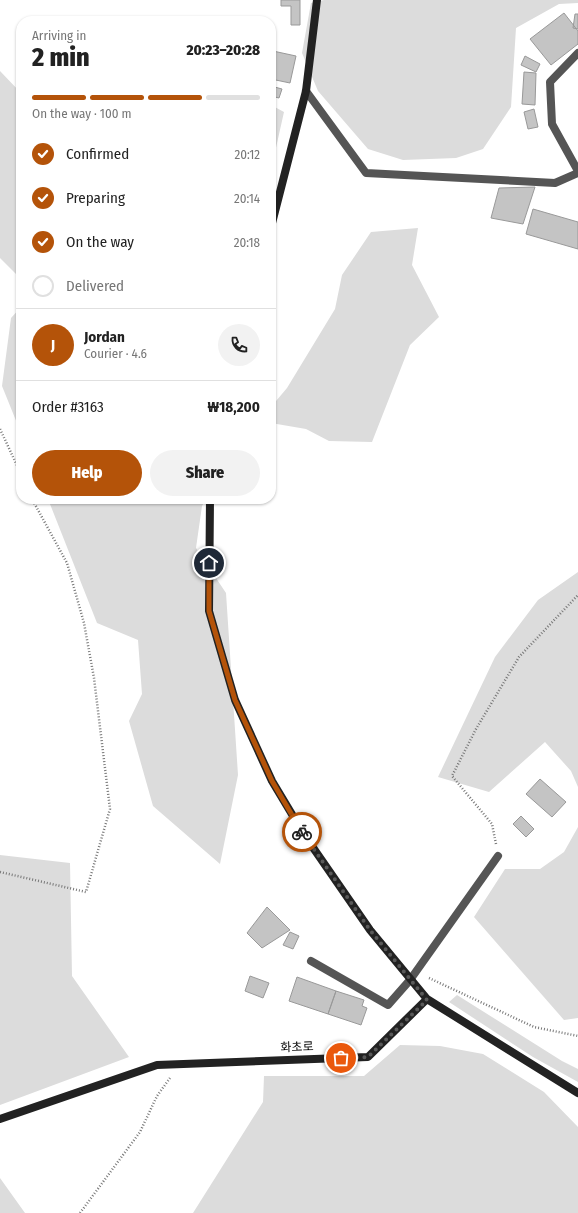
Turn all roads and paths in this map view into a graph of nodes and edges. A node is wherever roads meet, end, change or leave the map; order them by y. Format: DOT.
graph roads {
  1 [pos="318,0"];
  2 [pos="578,53"];
  3 [pos="306,91"];
  4 [pos="578,172"];
  5 [pos="276,208"];
  6 [pos="0,429"];
  7 [pos="16,463"];
  8 [pos="35,504"];
  9 [pos="210,504"];
  10 [pos="578,595"];
  11 [pos="498,856"];
  12 [pos="0,872"];
  13 [pos="311,961"];
  14 [pos="416,972"];
  15 [pos="410,980"];
  16 [pos="427,1000"];
  17 [pos="578,1036"];
  18 [pos="179,1064"];
  19 [pos="578,1093"];
  20 [pos="0,1119"];
  21 [pos="80,1213"];
  1 -- 3 [label="street"];
  2 -- 4 [label="street"];
  3 -- 4 [label="street"];
  3 -- 5 [label="street"];
  6 -- 7 [label="path"];
  8 -- 12 [label="path"];
  9 -- 15 [label="street"];
  10 -- 11 [label="path"];
  11 -- 14 [label="street"];
  13 -- 15 [label="street"];
  14 -- 15 [label="street"];
  14 -- 17 [label="path"];
  15 -- 16 [label="street"];
  16 -- 18 [label="street, 화초로"];
  16 -- 19 [label="street"];
  18 -- 20 [label="street, 화초로"];
  18 -- 21 [label="path"];
}
